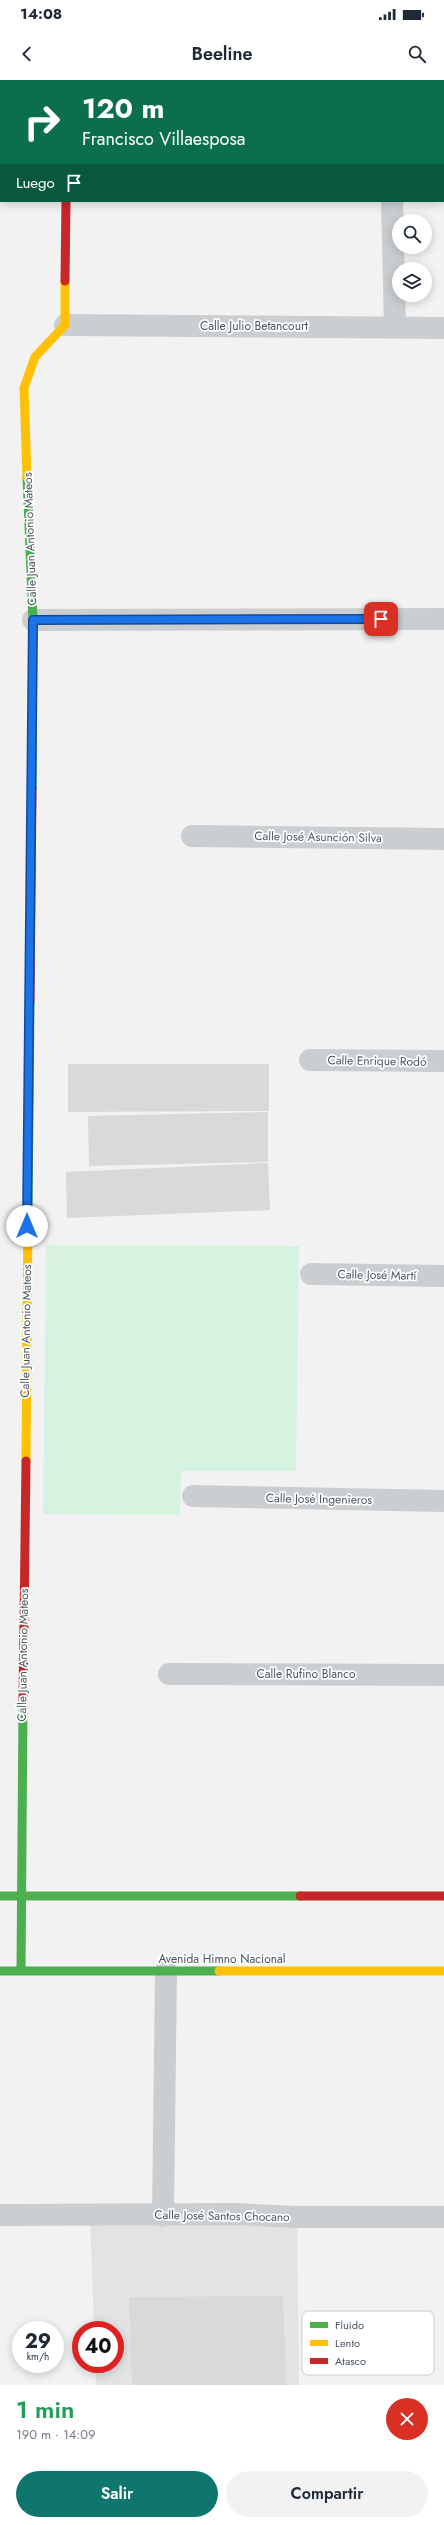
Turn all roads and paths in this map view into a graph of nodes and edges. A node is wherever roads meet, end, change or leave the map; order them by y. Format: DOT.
graph roads {
  1 [pos="66,202"];
  2 [pos="392,202"];
  3 [pos="65,325"];
  4 [pos="395,327"];
  5 [pos="444,328"];
  6 [pos="444,619"];
  7 [pos="33,620"];
  8 [pos="192,836"];
  9 [pos="444,839"];
  10 [pos="310,1060"];
  11 [pos="444,1061"];
  12 [pos="311,1274"];
  13 [pos="444,1276"];
  14 [pos="193,1496"];
  15 [pos="444,1501"];
  16 [pos="169,1674"];
  17 [pos="444,1675"];
  18 [pos="0,1896"];
  19 [pos="20,1896"];
  20 [pos="444,1896"];
  21 [pos="166,1971"];
  22 [pos="444,1971"];
  23 [pos="0,1972"];
  24 [pos="21,1972"];
  25 [pos="0,2215"];
  26 [pos="163,2216"];
  27 [pos="444,2217"];
  1 -- 3 [label="street"];
  2 -- 4 [label="street"];
  3 -- 4 [label="street, Calle Julio Betancourt"];
  3 -- 7 [label="street, Calle Juan Antonio Mateos"];
  4 -- 5 [label="street, Calle Julio Betancourt"];
  6 -- 7 [label="street"];
  7 -- 19 [label="street, Calle Juan Antonio Mateos"];
  8 -- 9 [label="street, Calle José Asunción Silva"];
  10 -- 11 [label="street, Calle Enrique Rodó"];
  12 -- 13 [label="street, Calle José Martí"];
  14 -- 15 [label="street, Calle José Ingenieros"];
  16 -- 17 [label="street, Calle Rufino Blanco"];
  18 -- 19 [label="street"];
  19 -- 20 [label="street"];
  19 -- 24 [label="street, Calle Juan Antonio Mateos"];
  21 -- 22 [label="street, Avenida Himno Nacional"];
  21 -- 24 [label="street, Avenida Himno Nacional"];
  21 -- 26 [label="street"];
  23 -- 24 [label="street, Avenida Himno Nacional"];
  25 -- 26 [label="street, Calle José Santos Chocano"];
  26 -- 27 [label="street, Calle José Santos Chocano"];
}
